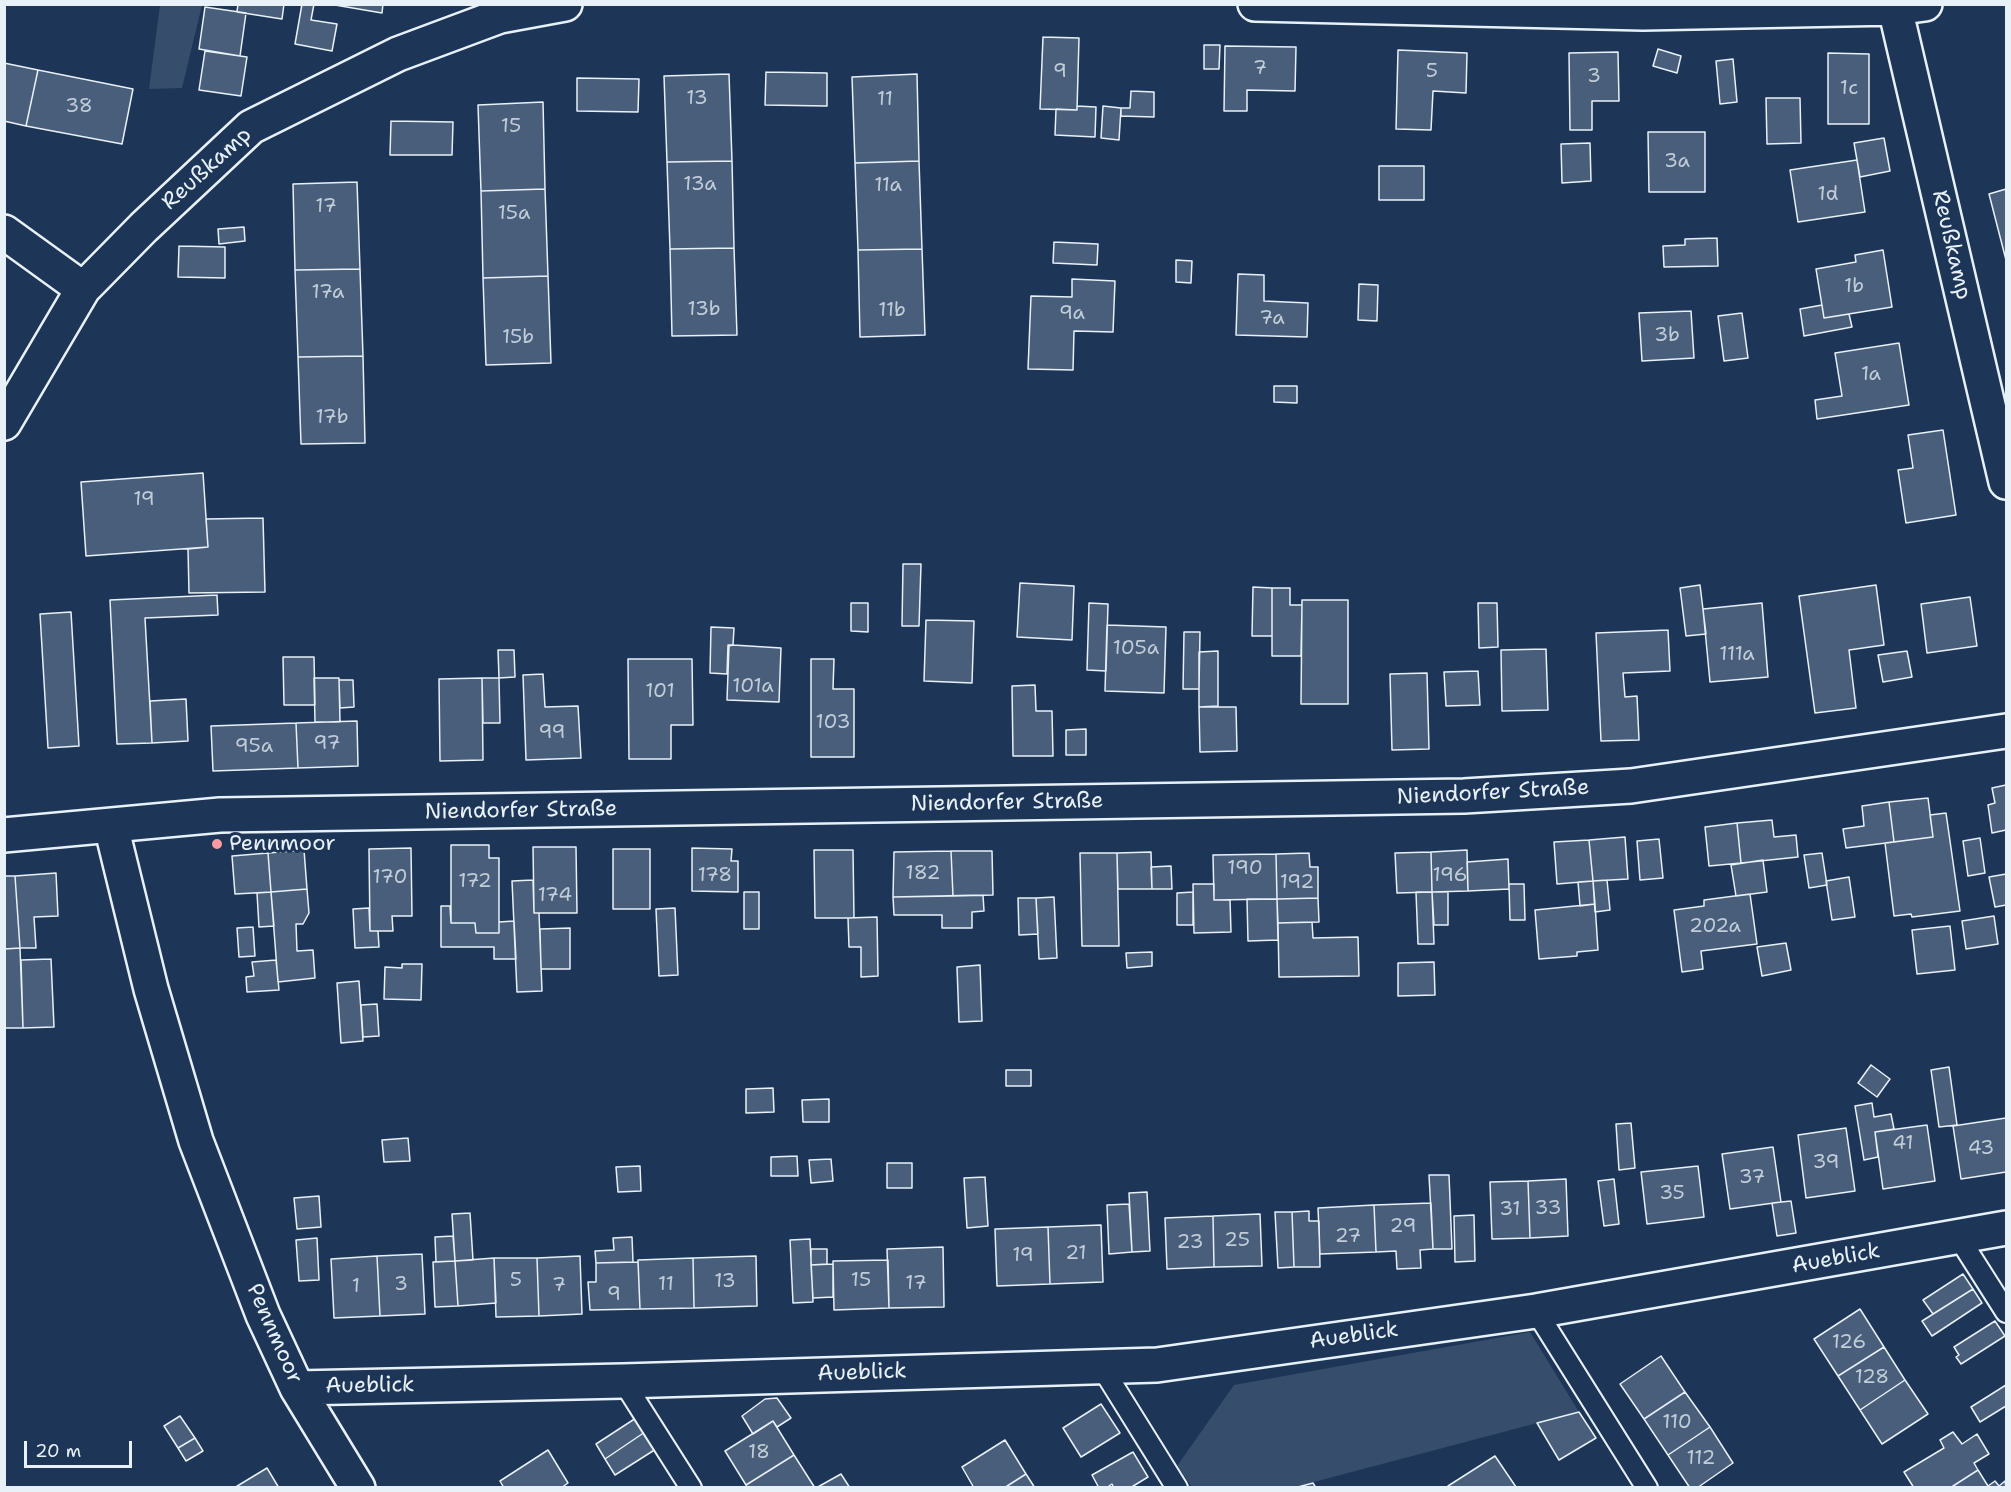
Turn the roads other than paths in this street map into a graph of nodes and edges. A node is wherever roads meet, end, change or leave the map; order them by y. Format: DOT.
graph roads {
  1 [pos="565,4"];
  2 [pos="1256,4"];
  3 [pos="1910,6"];
  4 [pos="4,232"];
  5 [pos="83,289"];
  6 [pos="4,423"];
  7 [pos="2007,482"];
  8 [pos="2007,731"];
  9 [pos="111,826"];
  10 [pos="4,835"];
  11 [pos="2007,1228"];
  12 [pos="1959,1238"];
  13 [pos="1536,1311"];
  14 [pos="2007,1312"];
  15 [pos="1101,1366"];
  16 [pos="623,1381"];
  17 [pos="297,1388"];
  18 [pos="358,1488"];
  19 [pos="691,1488"];
  20 [pos="1177,1488"];
  21 [pos="1647,1488"];
  1 -- 5 [label="street, Reußkamp"];
  2 -- 3 [label="street, Reußkamp"];
  3 -- 7 [label="street, Reußkamp"];
  4 -- 5 [label="street"];
  5 -- 6 [label="street, Reußkamp"];
  8 -- 9 [label="street, Niendorfer Straße"];
  9 -- 10 [label="street, Niendorfer Straße"];
  9 -- 17 [label="street, Pennmoor"];
  11 -- 12 [label="street, Aueblick"];
  12 -- 13 [label="street, Aueblick"];
  12 -- 14 [label="lane"];
  13 -- 15 [label="street, Aueblick"];
  13 -- 21 [label="lane"];
  15 -- 16 [label="street, Aueblick"];
  15 -- 20 [label="lane"];
  16 -- 17 [label="street, Aueblick"];
  16 -- 19 [label="lane"];
  17 -- 18 [label="street, Pennmoor"];
}
